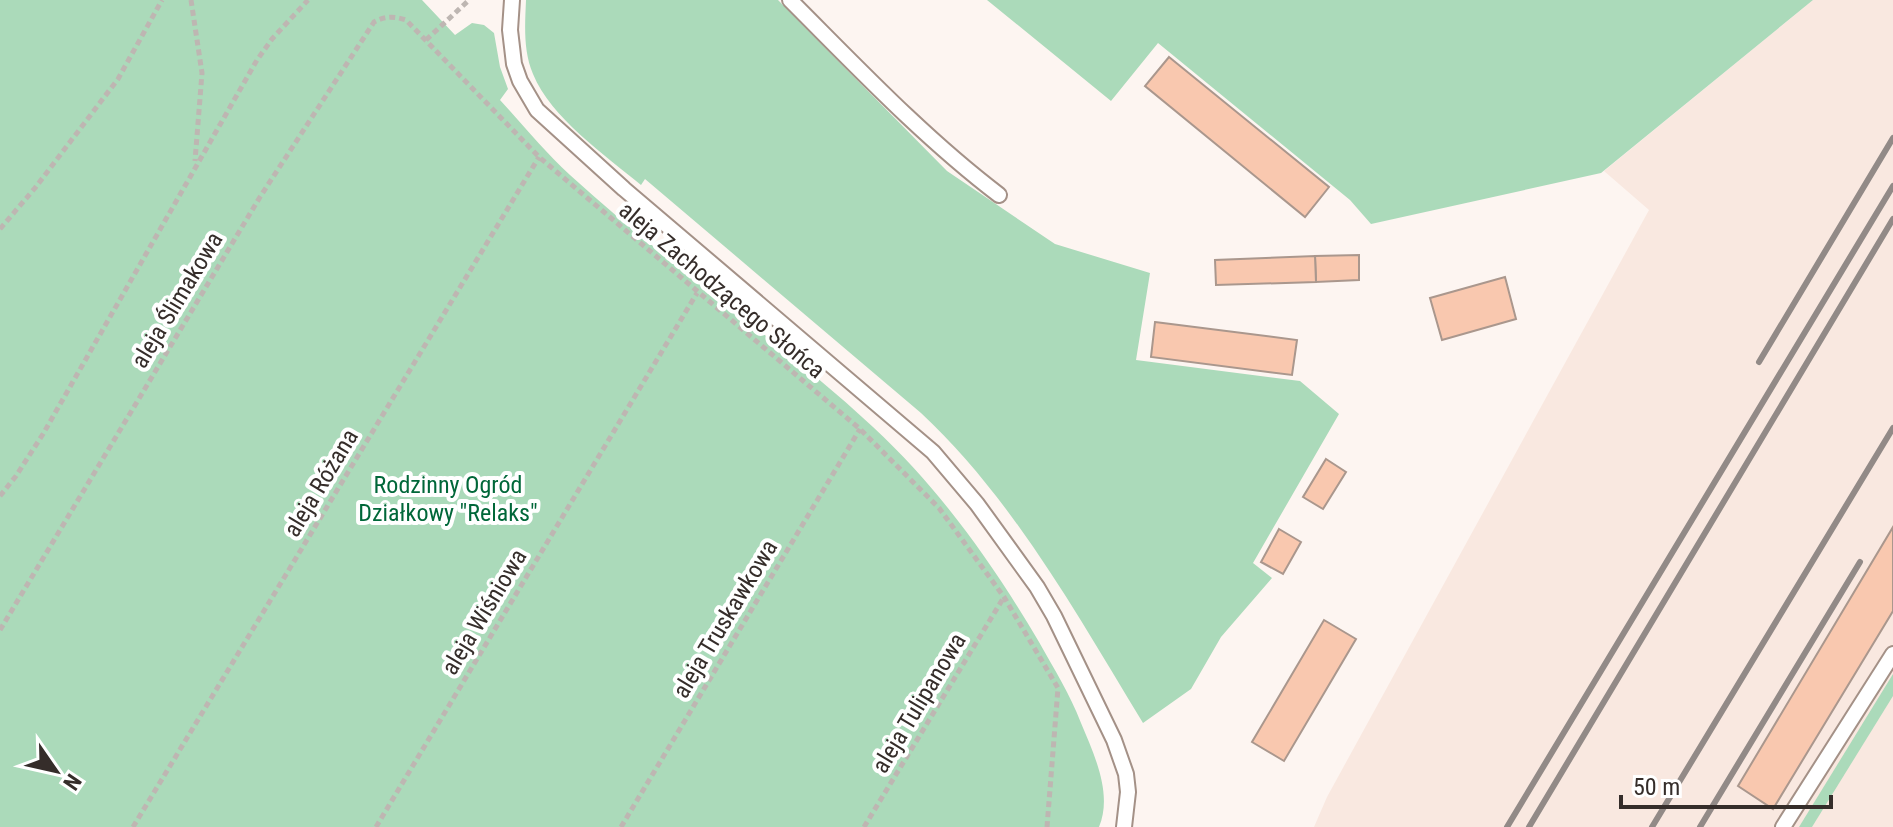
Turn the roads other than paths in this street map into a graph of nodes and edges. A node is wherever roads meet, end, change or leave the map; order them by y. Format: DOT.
graph roads {
  1 [pos="512,0"];
  2 [pos="790,0"];
  3 [pos="999,195"];
  4 [pos="1893,654"];
  5 [pos="1124,827"];
  6 [pos="1783,827"];
  1 -- 5 [label="lane"];
  2 -- 3 [label="lane"];
  4 -- 6 [label="lane"];
}
